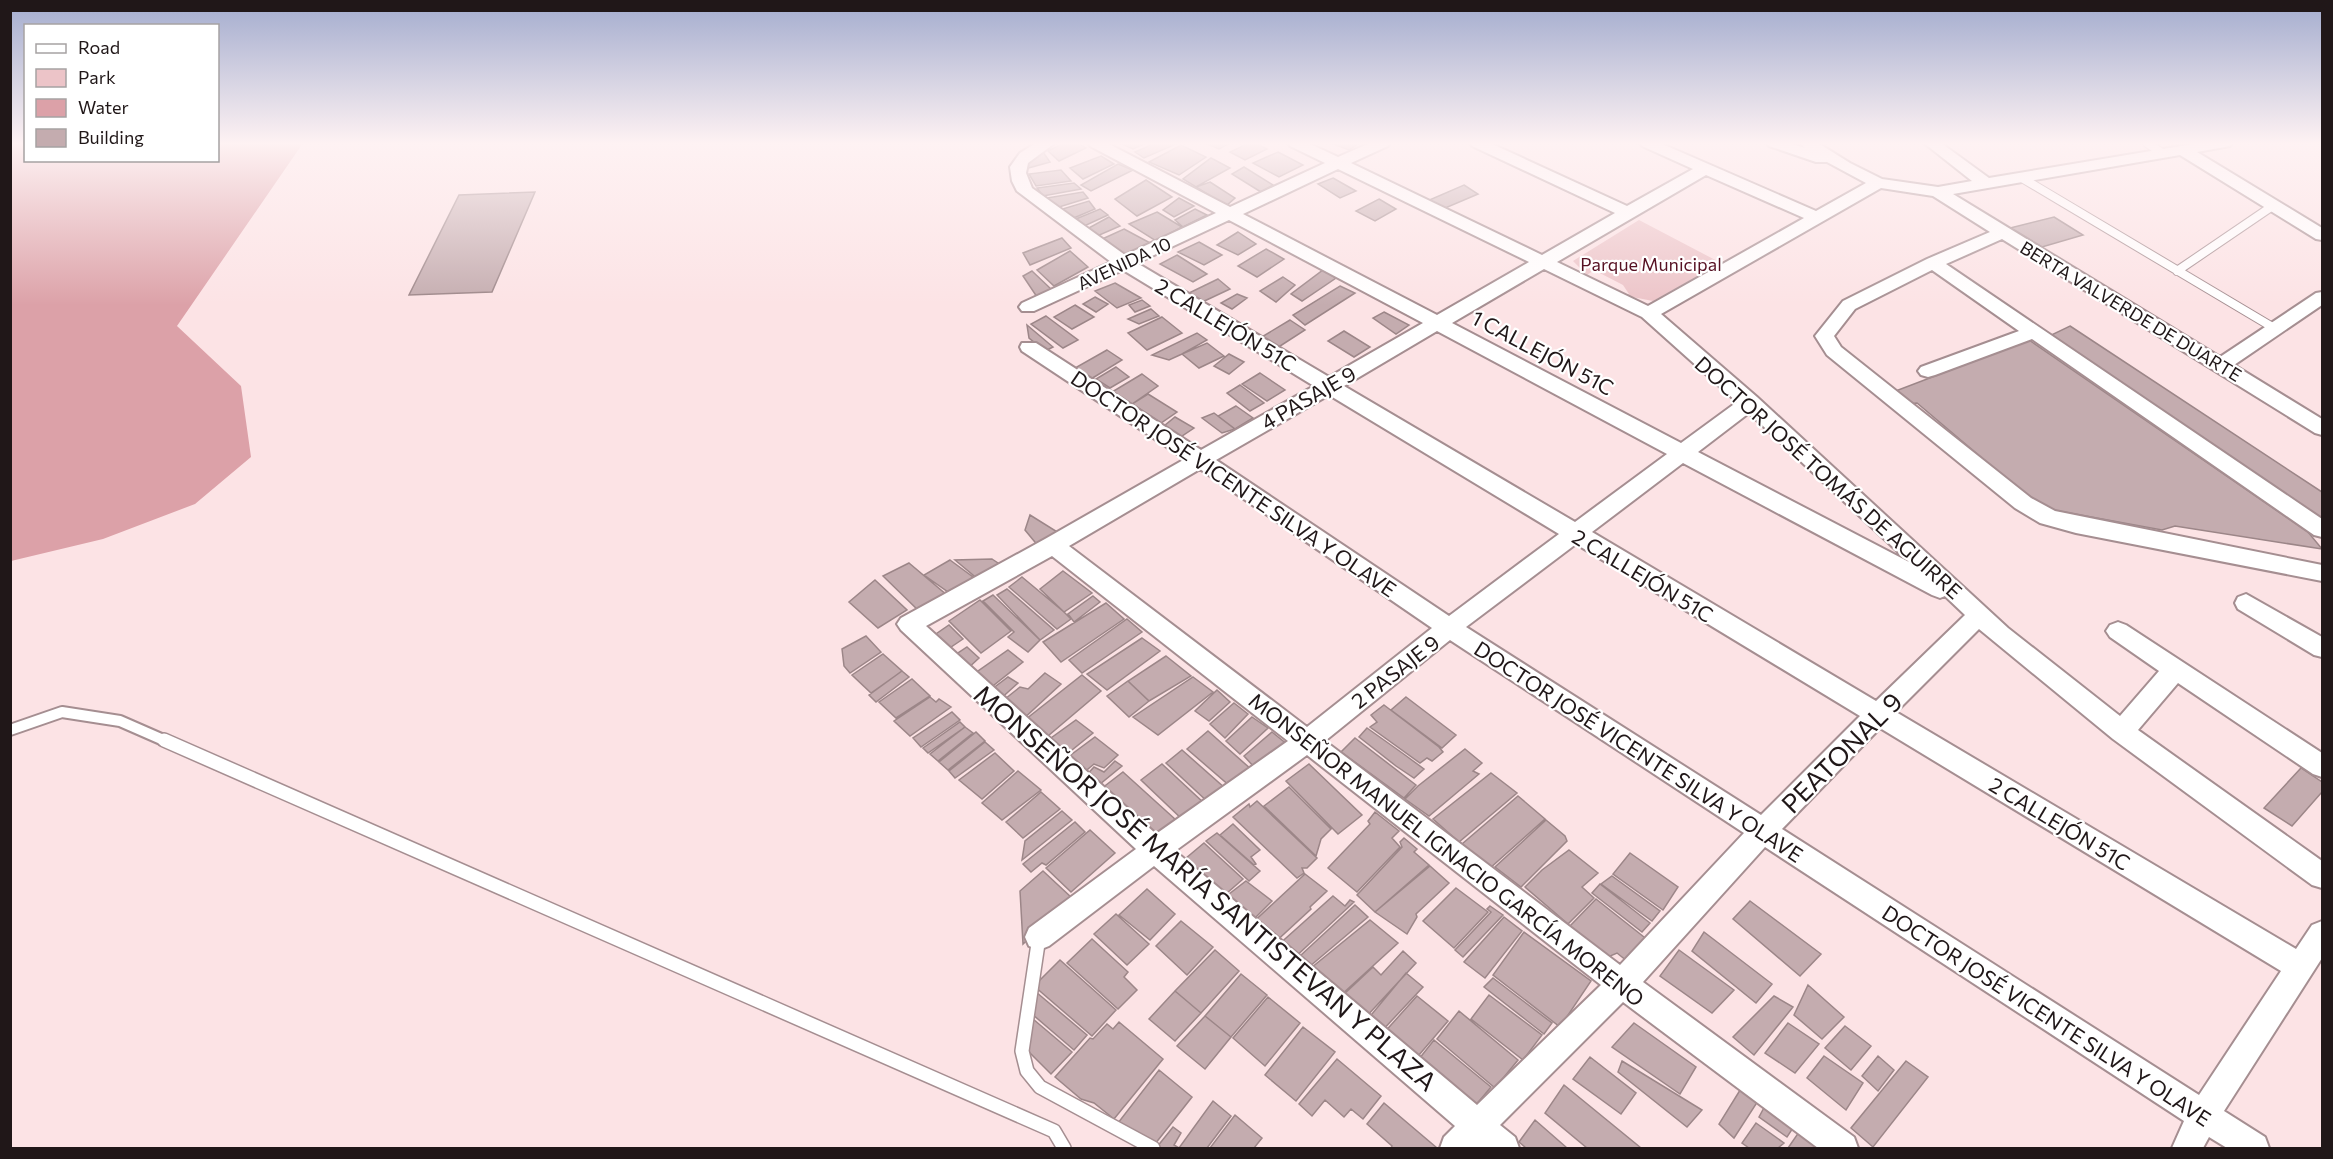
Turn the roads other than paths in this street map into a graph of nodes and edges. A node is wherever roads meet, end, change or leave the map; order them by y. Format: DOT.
graph roads {
  1 [pos="1035,197"];
  2 [pos="1199,197"];
  3 [pos="1266,197"];
  4 [pos="1410,197"];
  5 [pos="1594,197"];
  6 [pos="1656,197"];
  7 [pos="1771,197"];
  8 [pos="1852,197"];
  9 [pos="1946,197"];
  10 [pos="2054,197"];
  11 [pos="2261,197"];
  12 [pos="2274,205"];
  13 [pos="1628,213"];
  14 [pos="1231,214"];
  15 [pos="1815,217"];
  16 [pos="2002,233"];
  17 [pos="2322,235"];
  18 [pos="1124,263"];
  19 [pos="1544,263"];
  20 [pos="1933,263"];
  21 [pos="2177,271"];
  22 [pos="2322,297"];
  23 [pos="1028,307"];
  24 [pos="1648,313"];
  25 [pos="1438,323"];
  26 [pos="2274,328"];
  27 [pos="2033,332"];
  28 [pos="1029,347"];
  29 [pos="2221,365"];
  30 [pos="1928,371"];
  31 [pos="1328,386"];
  32 [pos="1750,402"];
  33 [pos="2322,428"];
  34 [pos="1683,453"];
  35 [pos="1200,459"];
  36 [pos="2322,529"];
  37 [pos="1574,534"];
  38 [pos="1053,545"];
  39 [pos="2322,573"];
  40 [pos="2246,603"];
  41 [pos="1973,609"];
  42 [pos="909,624"];
  43 [pos="1449,628"];
  44 [pos="2118,631"];
  45 [pos="2322,648"];
  46 [pos="2175,669"];
  47 [pos="1878,714"];
  48 [pos="10,730"];
  49 [pos="2122,732"];
  50 [pos="1307,741"];
  51 [pos="2322,766"];
  52 [pos="1762,832"];
  53 [pos="1155,850"];
  54 [pos="2322,876"];
  55 [pos="2322,934"];
  56 [pos="1039,937"];
  57 [pos="2300,967"];
  58 [pos="1622,984"];
  59 [pos="2203,1116"];
  60 [pos="1477,1126"];
  61 [pos="1065,1149"];
  62 [pos="1153,1149"];
  63 [pos="1455,1149"];
  64 [pos="1504,1149"];
  65 [pos="1843,1149"];
  66 [pos="2187,1149"];
  67 [pos="2254,1149"];
  1 -- 18 [label="street, 2 CALLEJÓN 51C"];
  2 -- 14 [label="street, 1 CALLEJÓN 51C"];
  3 -- 14 [label="street, AVENIDA 10"];
  4 -- 19 [label="street, DOCTOR JOSÉ TOMÁS DE AGUIRRE"];
  5 -- 13 [label="street"];
  6 -- 13 [label="street, 4 PASAJE 9"];
  7 -- 15 [label="street"];
  8 -- 15 [label="street"];
  9 -- 16 [label="street, BERTA VALVERDE DE DUARTE"];
  10 -- 21 [label="lane"];
  11 -- 12 [label="street"];
  12 -- 17 [label="street"];
  12 -- 21 [label="lane"];
  13 -- 19 [label="street, 4 PASAJE 9"];
  14 -- 18 [label="street, AVENIDA 10"];
  14 -- 25 [label="street, 1 CALLEJÓN 51C"];
  15 -- 24 [label="street"];
  16 -- 20 [label="street"];
  16 -- 29 [label="street, BERTA VALVERDE DE DUARTE"];
  18 -- 23 [label="street, AVENIDA 10"];
  18 -- 31 [label="street, 2 CALLEJÓN 51C"];
  19 -- 24 [label="street, DOCTOR JOSÉ TOMÁS DE AGUIRRE"];
  19 -- 25 [label="street, 4 PASAJE 9"];
  20 -- 27 [label="street"];
  20 -- 39 [label="street"];
  21 -- 26 [label="lane"];
  22 -- 26 [label="street"];
  24 -- 32 [label="street, DOCTOR JOSÉ TOMÁS DE AGUIRRE"];
  25 -- 31 [label="street, 4 PASAJE 9"];
  25 -- 34 [label="street, 1 CALLEJÓN 51C"];
  26 -- 29 [label="street"];
  27 -- 30 [label="street"];
  27 -- 36 [label="street"];
  28 -- 35 [label="street, DOCTOR JOSÉ VICENTE SILVA Y OLAVE"];
  29 -- 33 [label="street, BERTA VALVERDE DE DUARTE"];
  31 -- 35 [label="street, 4 PASAJE 9"];
  31 -- 37 [label="street, 2 CALLEJÓN 51C"];
  32 -- 34 [label="street, 2 PASAJE 9"];
  32 -- 41 [label="street, DOCTOR JOSÉ TOMÁS DE AGUIRRE"];
  34 -- 37 [label="street, 2 PASAJE 9"];
  34 -- 41 [label="street, 1 CALLEJÓN 51C"];
  35 -- 38 [label="street, 4 PASAJE 9"];
  35 -- 43 [label="street, DOCTOR JOSÉ VICENTE SILVA Y OLAVE"];
  37 -- 43 [label="street, 2 PASAJE 9"];
  37 -- 47 [label="street, 2 CALLEJÓN 51C"];
  38 -- 42 [label="street, 4 PASAJE 9"];
  38 -- 50 [label="street, MONSEÑOR MANUEL IGNACIO GARCÍA MORENO"];
  40 -- 45 [label="street"];
  41 -- 47 [label="street, PEATONAL 9"];
  41 -- 49 [label="street, DOCTOR JOSÉ TOMÁS DE AGUIRRE"];
  42 -- 53 [label="street, MONSEÑOR JOSÉ MARÍA SANTISTEVAN Y PLAZA"];
  43 -- 50 [label="street, 2 PASAJE 9"];
  43 -- 52 [label="street, DOCTOR JOSÉ VICENTE SILVA Y OLAVE"];
  44 -- 46 [label="street"];
  46 -- 49 [label="street"];
  46 -- 51 [label="street"];
  47 -- 52 [label="street, PEATONAL 9"];
  47 -- 57 [label="street, 2 CALLEJÓN 51C"];
  48 -- 61 [label="lane"];
  49 -- 54 [label="street, DOCTOR JOSÉ TOMÁS DE AGUIRRE"];
  50 -- 53 [label="street, 2 PASAJE 9"];
  50 -- 58 [label="street, MONSEÑOR MANUEL IGNACIO GARCÍA MORENO"];
  52 -- 58 [label="street, PEATONAL 9"];
  52 -- 59 [label="street, DOCTOR JOSÉ VICENTE SILVA Y OLAVE"];
  53 -- 56 [label="street, 2 PASAJE 9"];
  53 -- 60 [label="street, MONSEÑOR JOSÉ MARÍA SANTISTEVAN Y PLAZA"];
  55 -- 57 [label="street"];
  56 -- 62 [label="lane"];
  57 -- 59 [label="street"];
  58 -- 60 [label="street, PEATONAL 9"];
  58 -- 65 [label="street, MONSEÑOR MANUEL IGNACIO GARCÍA MORENO"];
  59 -- 66 [label="street"];
  59 -- 67 [label="street, DOCTOR JOSÉ VICENTE SILVA Y OLAVE"];
  60 -- 63 [label="street, PEATONAL 9"];
  60 -- 64 [label="street, MONSEÑOR JOSÉ MARÍA SANTISTEVAN Y PLAZA"];
}
